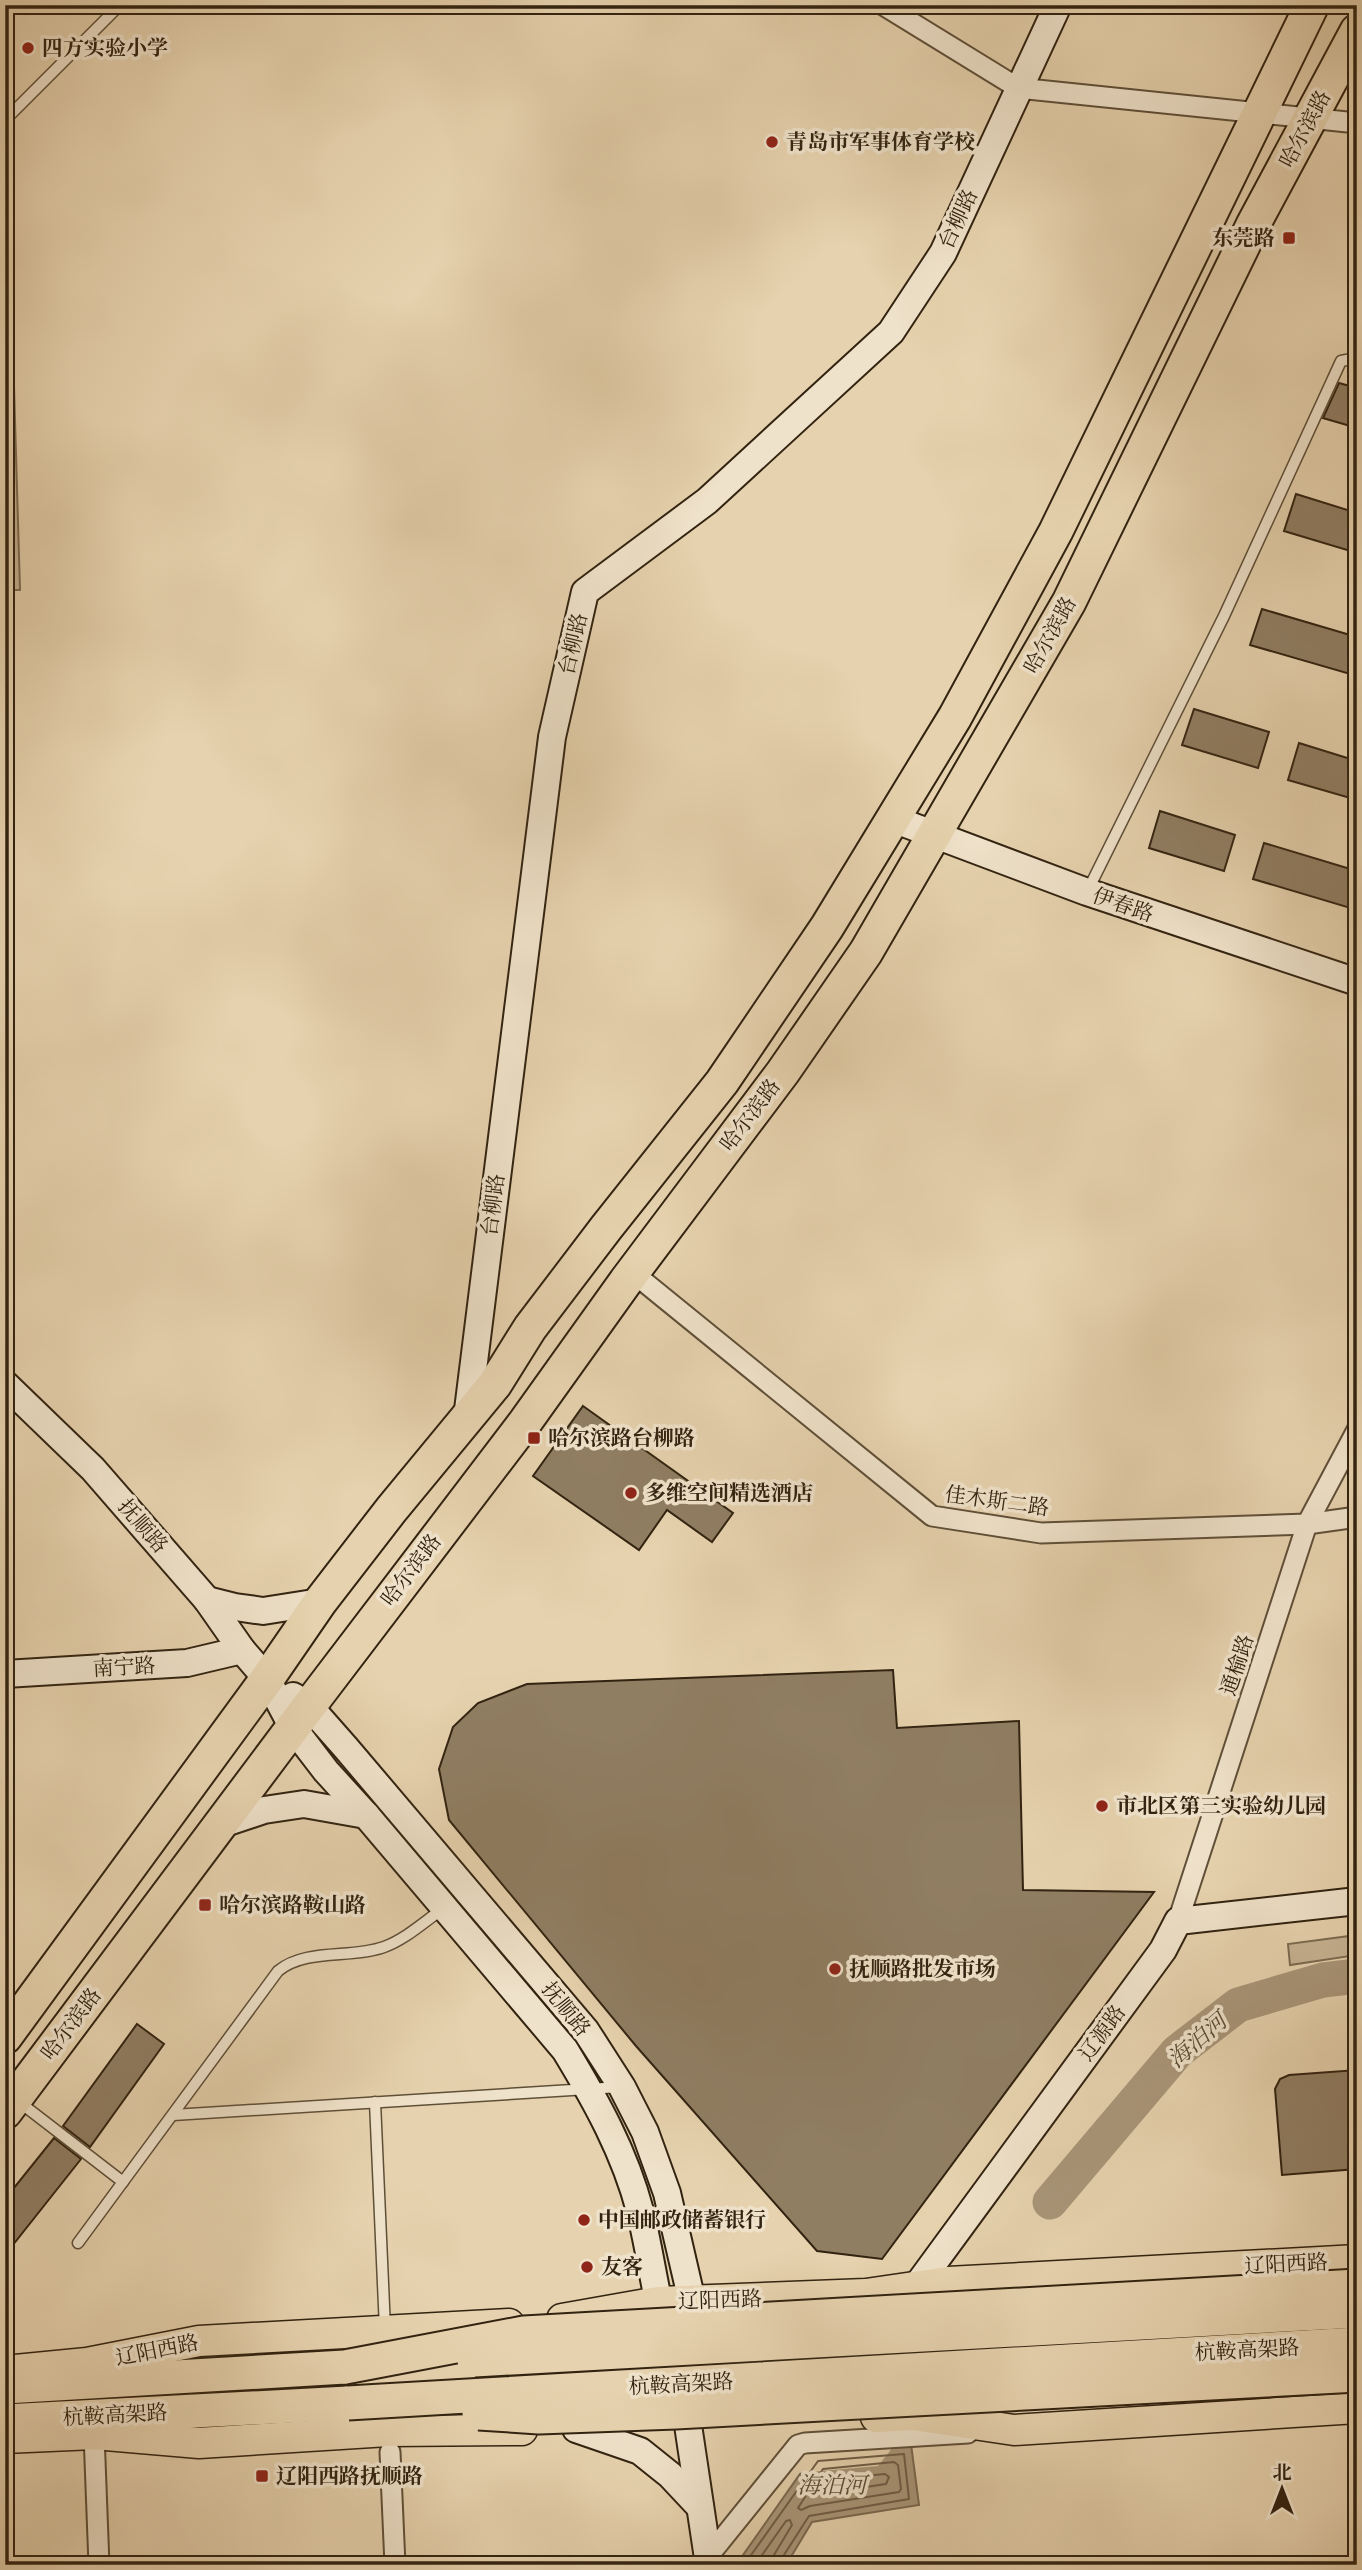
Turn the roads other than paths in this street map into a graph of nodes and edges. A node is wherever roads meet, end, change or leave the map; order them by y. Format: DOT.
graph roads {
  1 [pos="120,5"];
  2 [pos="883,5"];
  3 [pos="1058,5"];
  4 [pos="1312,5"];
  5 [pos="1357,31"];
  6 [pos="1018,88"];
  7 [pos="1258,113"];
  8 [pos="1311,118"];
  9 [pos="5,120"];
  10 [pos="1357,123"];
  11 [pos="1357,358"];
  12 [pos="893,819"];
  13 [pos="935,835"];
  14 [pos="1087,892"];
  15 [pos="1357,982"];
  16 [pos="632,1272"];
  17 [pos="5,1384"];
  18 [pos="467,1418"];
  19 [pos="1357,1430"];
  20 [pos="1357,1517"];
  21 [pos="1307,1524"];
  22 [pos="207,1600"];
  23 [pos="320,1602"];
  24 [pos="242,1650"];
  25 [pos="5,1674"];
  26 [pos="267,1679"];
  27 [pos="301,1717"];
  28 [pos="366,1815"];
  29 [pos="222,1824"];
  30 [pos="1357,1901"];
  31 [pos="444,1908"];
  32 [pos="1178,1922"];
  33 [pos="5,2037"];
  34 [pos="622,2087"];
  35 [pos="589,2089"];
  36 [pos="374,2102"];
  37 [pos="10,2106"];
  38 [pos="173,2115"];
  39 [pos="123,2182"];
  40 [pos="78,2243"];
  41 [pos="1357,2260"];
  42 [pos="1357,2286"];
  43 [pos="915,2287"];
  44 [pos="692,2301"];
  45 [pos="658,2302"];
  46 [pos="1357,2311"];
  47 [pos="385,2331"];
  48 [pos="1357,2344"];
  49 [pos="345,2367"];
  50 [pos="5,2371"];
  51 [pos="1357,2375"];
  52 [pos="690,2384"];
  53 [pos="5,2387"];
  54 [pos="348,2403"];
  55 [pos="1357,2408"];
  56 [pos="5,2421"];
  57 [pos="688,2425"];
  58 [pos="576,2429"];
  59 [pos="801,2432"];
  60 [pos="94,2434"];
  61 [pos="5,2438"];
  62 [pos="390,2452"];
  63 [pos="700,2507"];
  64 [pos="706,2563"];
  65 [pos="99,2565"];
  66 [pos="396,2565"];
  1 -- 9 [label="lane"];
  2 -- 6 [label="street"];
  3 -- 6 [label="street, 台柳路"];
  4 -- 7 [label="highway, 哈尔滨路"];
  5 -- 8 [label="highway, 哈尔滨路"];
  6 -- 7 [label="street"];
  6 -- 18 [label="street, 台柳路"];
  7 -- 8 [label="street"];
  7 -- 12 [label="highway, 哈尔滨路"];
  8 -- 10 [label="street"];
  8 -- 13 [label="highway, 哈尔滨路"];
  11 -- 14 [label="lane"];
  12 -- 13 [label="street, 伊春路"];
  12 -- 18 [label="highway, 哈尔滨路"];
  13 -- 14 [label="street, 伊春路"];
  13 -- 16 [label="highway, 哈尔滨路"];
  14 -- 15 [label="street, 伊春路"];
  16 -- 21 [label="street, 佳木斯二路"];
  16 -- 27 [label="highway, 哈尔滨路"];
  17 -- 22 [label="street, 抚顺路"];
  18 -- 23 [label="highway, 哈尔滨路"];
  19 -- 21 [label="street, 通榆路"];
  20 -- 21 [label="street, 佳木斯二路"];
  21 -- 32 [label="street, 通榆路"];
  22 -- 23 [label="street"];
  22 -- 24 [label="street, 抚顺路"];
  23 -- 26 [label="highway, 哈尔滨路"];
  24 -- 25 [label="street, 南宁路"];
  24 -- 26 [label="street, 抚顺路"];
  26 -- 27 [label="street, 抚顺路"];
  26 -- 33 [label="highway, 哈尔滨路"];
  27 -- 28 [label="street, 抚顺路"];
  27 -- 29 [label="highway, 哈尔滨路"];
  27 -- 34 [label="street, 抚顺路"];
  28 -- 29 [label="street"];
  28 -- 31 [label="street, 抚顺路"];
  29 -- 37 [label="highway, 哈尔滨路"];
  30 -- 32 [label="street"];
  31 -- 35 [label="street, 抚顺路"];
  31 -- 38 [label="lane"];
  32 -- 43 [label="street, 辽源路"];
  34 -- 35 [label="lane"];
  34 -- 44 [label="street, 抚顺路"];
  35 -- 36 [label="lane"];
  35 -- 45 [label="street, 抚顺路"];
  36 -- 38 [label="lane"];
  36 -- 47 [label="lane"];
  37 -- 39 [label="lane"];
  38 -- 39 [label="lane"];
  39 -- 40 [label="lane"];
  41 -- 43 [label="main road, 辽阳西路"];
  42 -- 49 [label="highway, bridge"];
  43 -- 44 [label="main road, 辽阳西路"];
  44 -- 45 [label="main road, 辽阳西路"];
  44 -- 52 [label="street, 抚顺路"];
  45 -- 47 [label="main road, 辽阳西路"];
  45 -- 57 [label="street, 抚顺路"];
  46 -- 49 [label="highway, 杭鞍高架路, bridge"];
  47 -- 50 [label="main road, 辽阳西路"];
  48 -- 52 [label="highway, 杭鞍高架路, bridge"];
  49 -- 53 [label="highway, 杭鞍高架路"];
  51 -- 54 [label="highway, bridge"];
  52 -- 54 [label="highway, 杭鞍高架路, bridge"];
  52 -- 57 [label="street, 抚顺路"];
  54 -- 56 [label="highway, 杭鞍高架路"];
  55 -- 59 [label="main road"];
  57 -- 58 [label="main road"];
  57 -- 59 [label="main road"];
  57 -- 63 [label="street, 抚顺路"];
  58 -- 60 [label="main road"];
  58 -- 63 [label="street"];
  59 -- 64 [label="street"];
  60 -- 61 [label="main road"];
  60 -- 65 [label="street"];
  62 -- 66 [label="street"];
  63 -- 64 [label="street, 抚顺路"];
}
